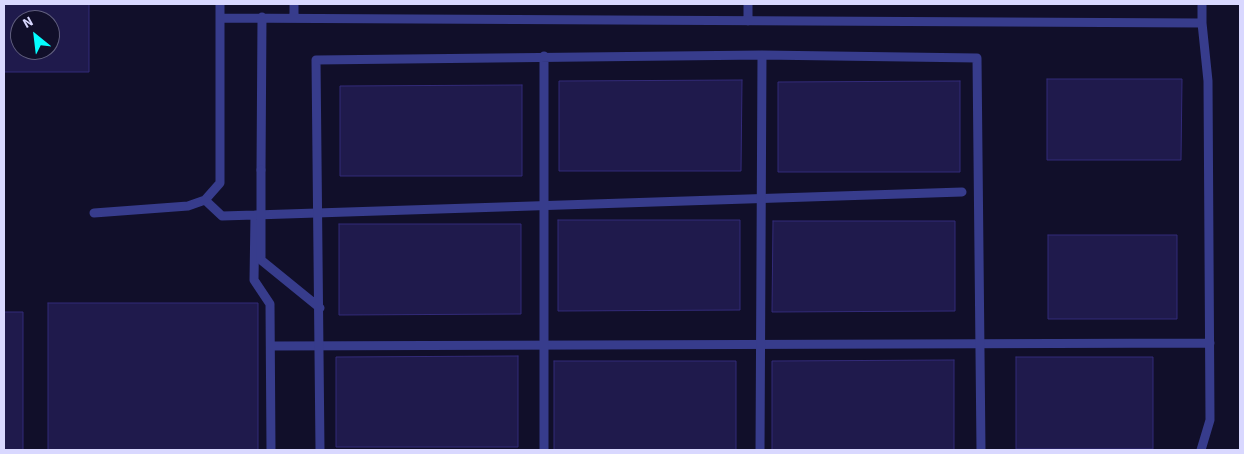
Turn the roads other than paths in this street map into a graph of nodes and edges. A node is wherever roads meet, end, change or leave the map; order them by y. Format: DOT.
graph roads {
  1 [pos="220,4"];
  2 [pos="294,4"];
  3 [pos="748,4"];
  4 [pos="1202,4"];
  5 [pos="262,17"];
  6 [pos="220,18"];
  7 [pos="294,18"];
  8 [pos="748,21"];
  9 [pos="1202,23"];
  10 [pos="762,55"];
  11 [pos="544,56"];
  12 [pos="962,192"];
  13 [pos="205,200"];
  14 [pos="94,213"];
  15 [pos="256,215"];
  16 [pos="320,308"];
  17 [pos="1210,343"];
  18 [pos="271,346"];
  19 [pos="270,450"];
  20 [pos="320,450"];
  21 [pos="544,450"];
  22 [pos="760,450"];
  23 [pos="981,450"];
  24 [pos="1201,450"];
  1 -- 6 [label="lane"];
  2 -- 7 [label="lane"];
  3 -- 8 [label="lane"];
  4 -- 9 [label="lane"];
  5 -- 6 [label="lane"];
  5 -- 7 [label="lane"];
  5 -- 16 [label="lane, bridge"];
  6 -- 13 [label="lane"];
  7 -- 8 [label="lane"];
  8 -- 9 [label="lane"];
  9 -- 17 [label="lane"];
  10 -- 11 [label="lane, bridge"];
  10 -- 22 [label="lane, bridge"];
  10 -- 23 [label="lane, bridge"];
  11 -- 16 [label="lane, bridge"];
  11 -- 21 [label="lane, bridge"];
  12 -- 15 [label="lane"];
  13 -- 14 [label="lane"];
  13 -- 15 [label="lane"];
  15 -- 18 [label="lane"];
  16 -- 20 [label="lane, bridge"];
  17 -- 18 [label="lane"];
  17 -- 24 [label="lane"];
  18 -- 19 [label="lane"];
}
